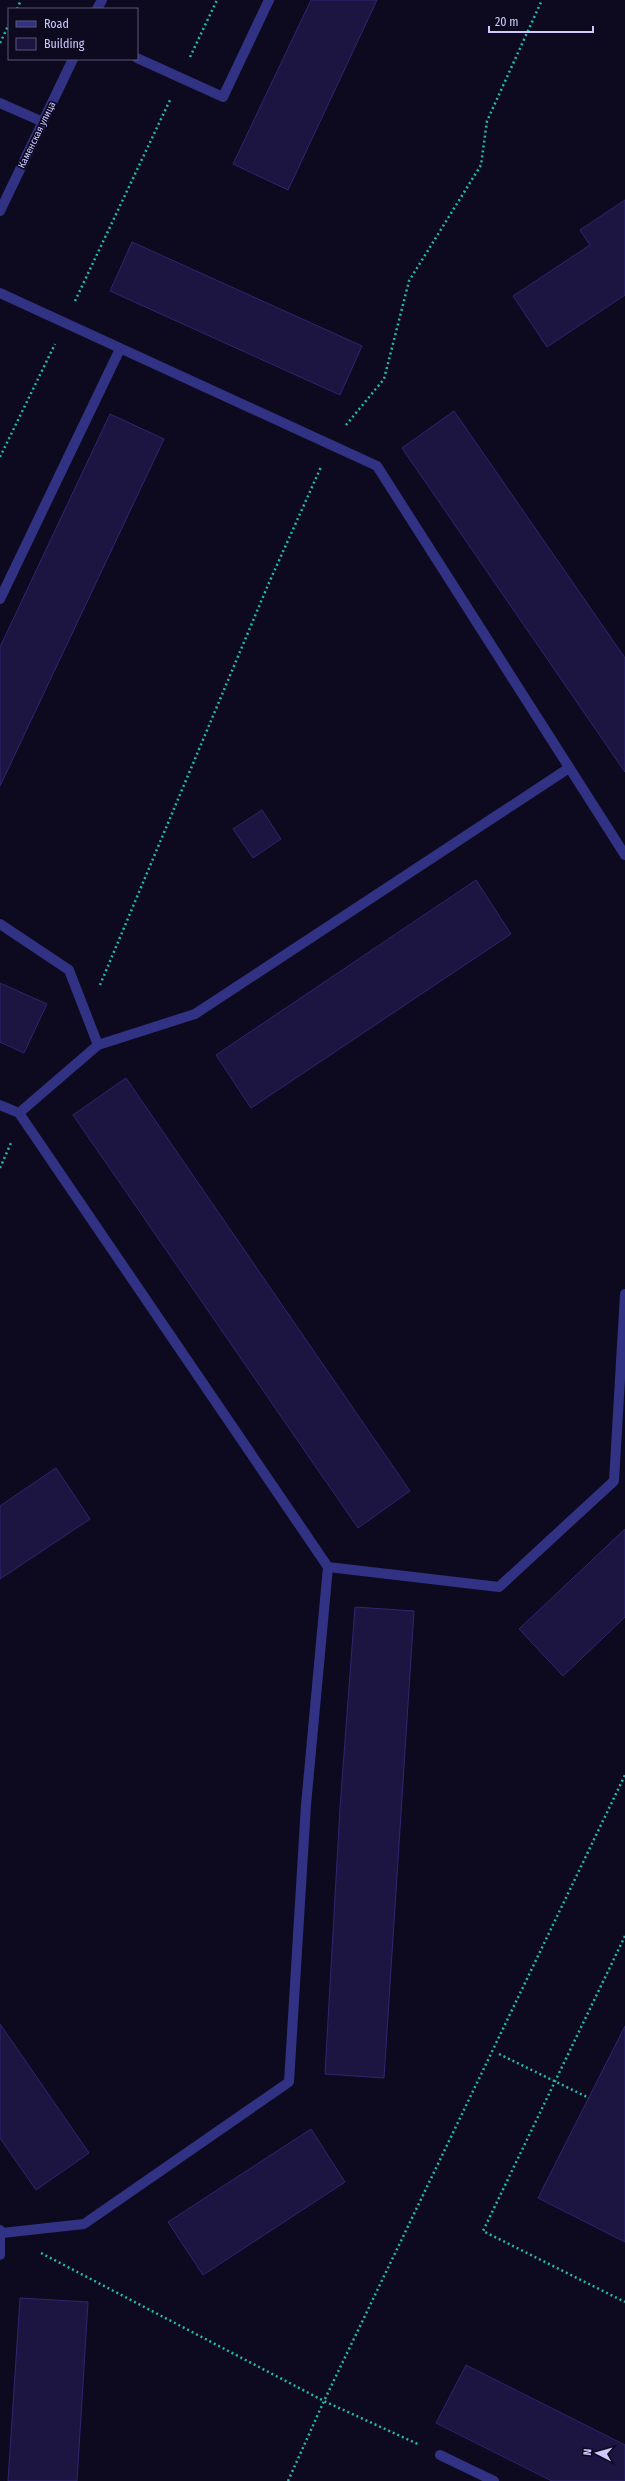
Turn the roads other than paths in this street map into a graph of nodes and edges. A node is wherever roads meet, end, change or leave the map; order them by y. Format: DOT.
graph roads {
  1 [pos="269,0"];
  2 [pos="138,58"];
  3 [pos="73,60"];
  4 [pos="0,103"];
  5 [pos="44,122"];
  6 [pos="0,211"];
  7 [pos="0,293"];
  8 [pos="120,349"];
  9 [pos="0,599"];
  10 [pos="570,768"];
  11 [pos="625,855"];
  12 [pos="0,924"];
  13 [pos="98,1046"];
  14 [pos="0,1104"];
  15 [pos="19,1113"];
  16 [pos="625,1294"];
  17 [pos="328,1567"];
  18 [pos="1,2232"];
  19 [pos="0,2255"];
  20 [pos="440,2455"];
  21 [pos="494,2481"];
  1 -- 2 [label="street"];
  3 -- 5 [label="street, Каменская улица"];
  4 -- 5 [label="street"];
  5 -- 6 [label="street, Каменская улица"];
  7 -- 8 [label="street"];
  8 -- 9 [label="street"];
  8 -- 10 [label="street"];
  10 -- 11 [label="street"];
  10 -- 13 [label="street"];
  12 -- 13 [label="street"];
  13 -- 15 [label="street"];
  14 -- 15 [label="street"];
  15 -- 17 [label="street"];
  16 -- 17 [label="street"];
  17 -- 18 [label="street"];
  18 -- 19 [label="street"];
  20 -- 21 [label="street"];
}
